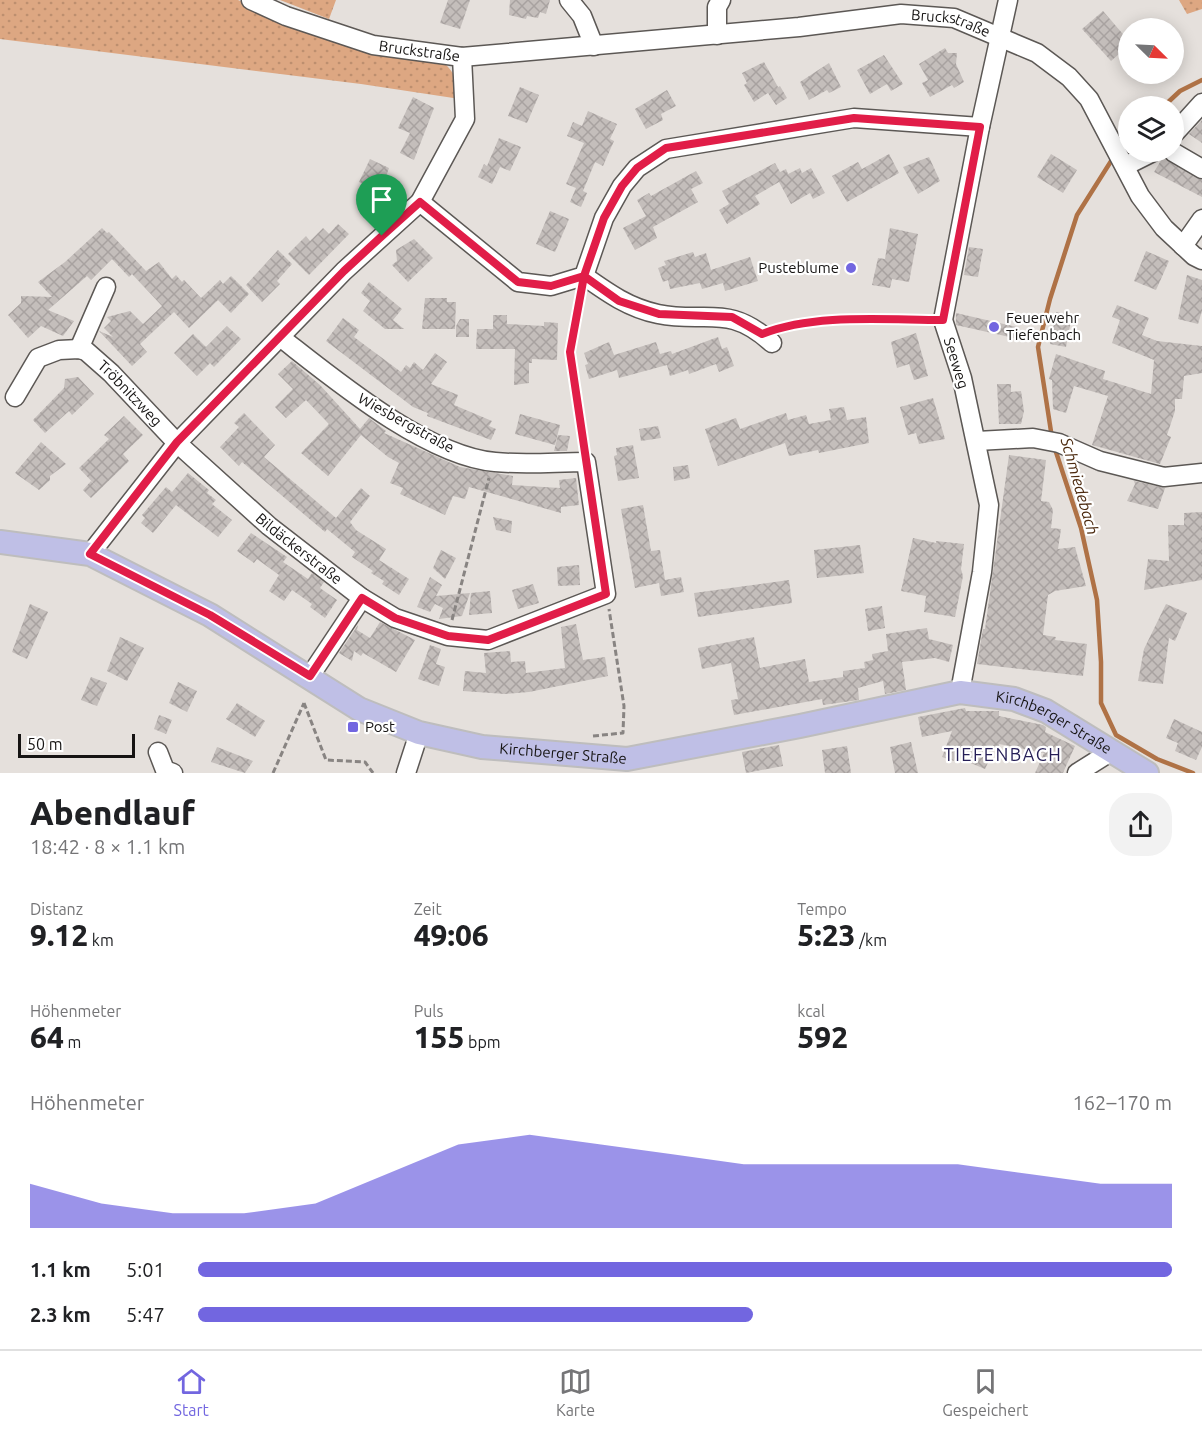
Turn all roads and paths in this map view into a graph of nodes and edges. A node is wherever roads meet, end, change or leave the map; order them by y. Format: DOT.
graph roads {
  1 [pos="251,0"];
  2 [pos="569,0"];
  3 [pos="721,0"];
  4 [pos="1008,0"];
  5 [pos="717,35"];
  6 [pos="1002,38"];
  7 [pos="594,46"];
  8 [pos="462,57"];
  9 [pos="1202,103"];
  10 [pos="1184,123"];
  11 [pos="980,127"];
  12 [pos="1184,158"];
  13 [pos="1131,162"];
  14 [pos="1124,165"];
  15 [pos="1202,169"];
  16 [pos="420,202"];
  17 [pos="1202,219"];
  18 [pos="1184,246"];
  19 [pos="1202,260"];
  20 [pos="584,276"];
  21 [pos="106,287"];
  22 [pos="943,320"];
  23 [pos="280,337"];
  24 [pos="767,339"];
  25 [pos="79,349"];
  26 [pos="15,398"];
  27 [pos="977,441"];
  28 [pos="177,442"];
  29 [pos="494,462"];
  30 [pos="586,462"];
  31 [pos="1202,473"];
  32 [pos="0,542"];
  33 [pos="90,554"];
  34 [pos="606,594"];
  35 [pos="362,598"];
  36 [pos="448,636"];
  37 [pos="310,676"];
  38 [pos="960,692"];
  39 [pos="304,703"];
  40 [pos="419,733"];
  41 [pos="586,736"];
  42 [pos="1112,751"];
  43 [pos="158,752"];
  44 [pos="173,773"];
  45 [pos="273,773"];
  46 [pos="373,773"];
  47 [pos="406,773"];
  48 [pos="1077,773"];
  49 [pos="1147,773"];
  1 -- 8 [label="street, Bruckstraße"];
  2 -- 7 [label="street"];
  3 -- 5 [label="street"];
  4 -- 6 [label="street, Seeweg"];
  5 -- 6 [label="street, Bruckstraße"];
  5 -- 7 [label="street, Bruckstraße"];
  6 -- 11 [label="street, Seeweg"];
  6 -- 14 [label="street, Bruckstraße"];
  7 -- 8 [label="street, Bruckstraße"];
  8 -- 16 [label="street"];
  9 -- 10 [label="street"];
  11 -- 20 [label="street"];
  11 -- 22 [label="street, Seeweg"];
  12 -- 15 [label="street"];
  13 -- 14 [label="street"];
  14 -- 18 [label="street, Bruckstraße"];
  16 -- 20 [label="street"];
  16 -- 23 [label="street"];
  17 -- 18 [label="street"];
  18 -- 19 [label="street, Bruckstraße"];
  20 -- 24 [label="street"];
  20 -- 30 [label="path"];
  21 -- 25 [label="street"];
  22 -- 24 [label="path"];
  22 -- 27 [label="street, Seeweg"];
  23 -- 28 [label="street"];
  23 -- 29 [label="street, Wiesbergstraße"];
  25 -- 26 [label="street"];
  25 -- 28 [label="street, Tröbnitzweg"];
  27 -- 31 [label="street"];
  27 -- 38 [label="street, Seeweg"];
  28 -- 33 [label="street"];
  28 -- 35 [label="street, Bildäckerstraße"];
  29 -- 30 [label="street, Wiesbergstraße"];
  29 -- 36 [label="path"];
  30 -- 34 [label="street"];
  32 -- 33 [label="main road, Kirchberger Straße"];
  33 -- 37 [label="main road, Kirchberger Straße"];
  34 -- 36 [label="street, Bildäckerstraße"];
  34 -- 41 [label="path"];
  35 -- 36 [label="street, Bildäckerstraße"];
  35 -- 37 [label="street"];
  37 -- 39 [label="path"];
  37 -- 40 [label="main road, Kirchberger Straße"];
  38 -- 40 [label="main road, Kirchberger Straße"];
  38 -- 42 [label="main road, Kirchberger Straße"];
  39 -- 45 [label="path"];
  39 -- 46 [label="path"];
  40 -- 47 [label="street"];
  42 -- 48 [label="street"];
  42 -- 49 [label="main road, Kirchberger Straße"];
  43 -- 44 [label="street"];
}
